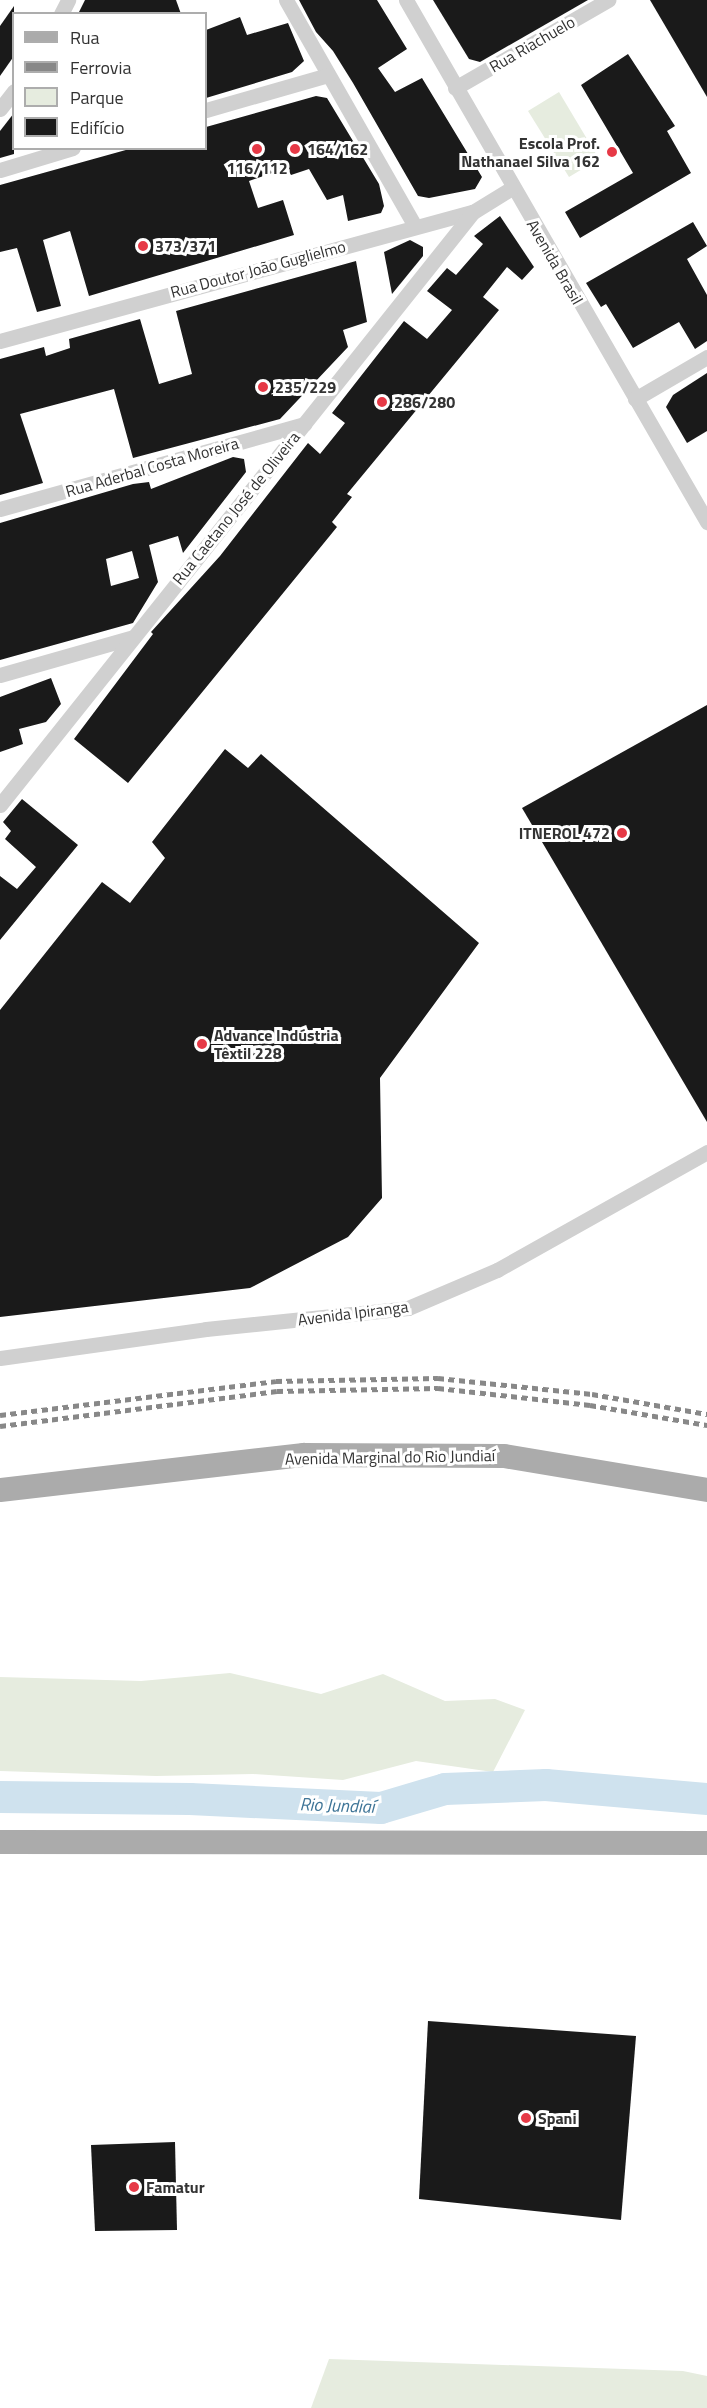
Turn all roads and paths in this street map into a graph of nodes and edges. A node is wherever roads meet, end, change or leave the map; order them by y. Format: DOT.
graph roads {
  1 [pos="286,0"];
  2 [pos="406,0"];
  3 [pos="609,0"];
  4 [pos="328,75"];
  5 [pos="455,88"];
  6 [pos="12,94"];
  7 [pos="0,109"];
  8 [pos="207,110"];
  9 [pos="66,150"];
  10 [pos="0,170"];
  11 [pos="512,188"];
  12 [pos="473,212"];
  13 [pos="415,226"];
  14 [pos="0,341"];
  15 [pos="707,357"];
  16 [pos="635,399"];
  17 [pos="304,424"];
  18 [pos="0,509"];
  19 [pos="707,522"];
  20 [pos="133,637"];
  21 [pos="0,675"];
  22 [pos="0,805"];
  23 [pos="707,1152"];
  24 [pos="0,1358"];
  25 [pos="0,1490"];
  26 [pos="707,1490"];
  27 [pos="0,1842"];
  28 [pos="707,1843"];
  1 -- 4 [label="street"];
  2 -- 5 [label="street, Avenida Brasil"];
  3 -- 5 [label="street, Rua Riachuelo"];
  4 -- 8 [label="street"];
  4 -- 13 [label="street"];
  5 -- 11 [label="street, Avenida Brasil"];
  6 -- 7 [label="street"];
  9 -- 10 [label="street"];
  11 -- 12 [label="street, Rua Doutor João Guglielmo"];
  11 -- 16 [label="street, Avenida Brasil"];
  12 -- 13 [label="street, Rua Doutor João Guglielmo"];
  12 -- 17 [label="street, Rua Caetano José de Oliveira"];
  13 -- 14 [label="street, Rua Doutor João Guglielmo"];
  15 -- 16 [label="street"];
  16 -- 19 [label="street, Avenida Brasil"];
  17 -- 18 [label="street, Rua Aderbal Costa Moreira"];
  17 -- 20 [label="street, Rua Caetano José de Oliveira"];
  20 -- 21 [label="street"];
  20 -- 22 [label="street, Rua Caetano José de Oliveira"];
  23 -- 24 [label="street, Avenida Ipiranga"];
  25 -- 26 [label="main road, Avenida Marginal do Rio Jundiaí"];
  27 -- 28 [label="main road"];
}
